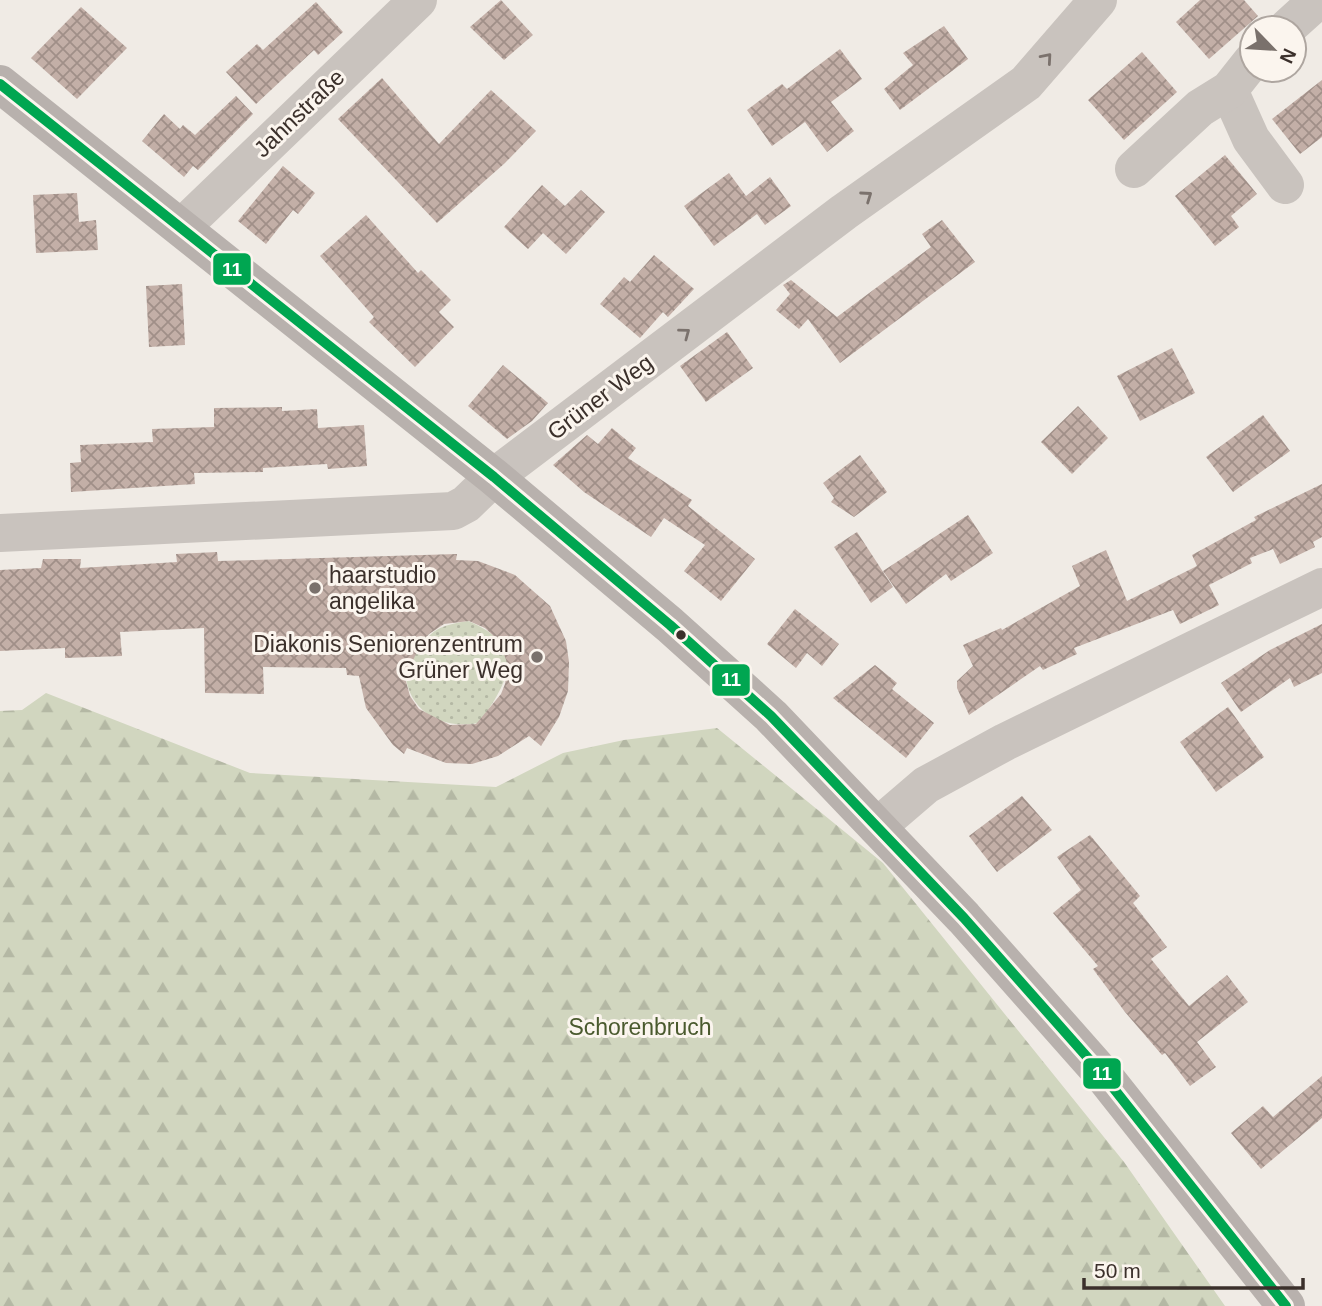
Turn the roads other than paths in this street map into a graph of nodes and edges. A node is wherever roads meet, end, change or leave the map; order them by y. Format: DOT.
graph roads {
  1 [pos="418,0"];
  2 [pos="1098,0"];
  3 [pos="1318,0"];
  4 [pos="1302,14"];
  5 [pos="1238,79"];
  6 [pos="0,84"];
  7 [pos="1229,90"];
  8 [pos="1134,169"];
  9 [pos="1285,185"];
  10 [pos="183,227"];
  11 [pos="494,477"];
  12 [pos="0,533"];
  13 [pos="1322,587"];
  14 [pos="877,827"];
  15 [pos="1286,1306"];
  1 -- 10 [label="street, Jahnstraße"];
  11 -- 2 [label="street, Grüner Weg, one-way"];
  3 -- 4 [label="street"];
  5 -- 7 [label="street"];
  6 -- 10 [label="main road"];
  7 -- 8 [label="street"];
  7 -- 9 [label="street"];
  10 -- 11 [label="main road"];
  11 -- 12 [label="street, Grüner Weg"];
  11 -- 14 [label="main road"];
  13 -- 14 [label="street"];
  14 -- 15 [label="main road"];
}
